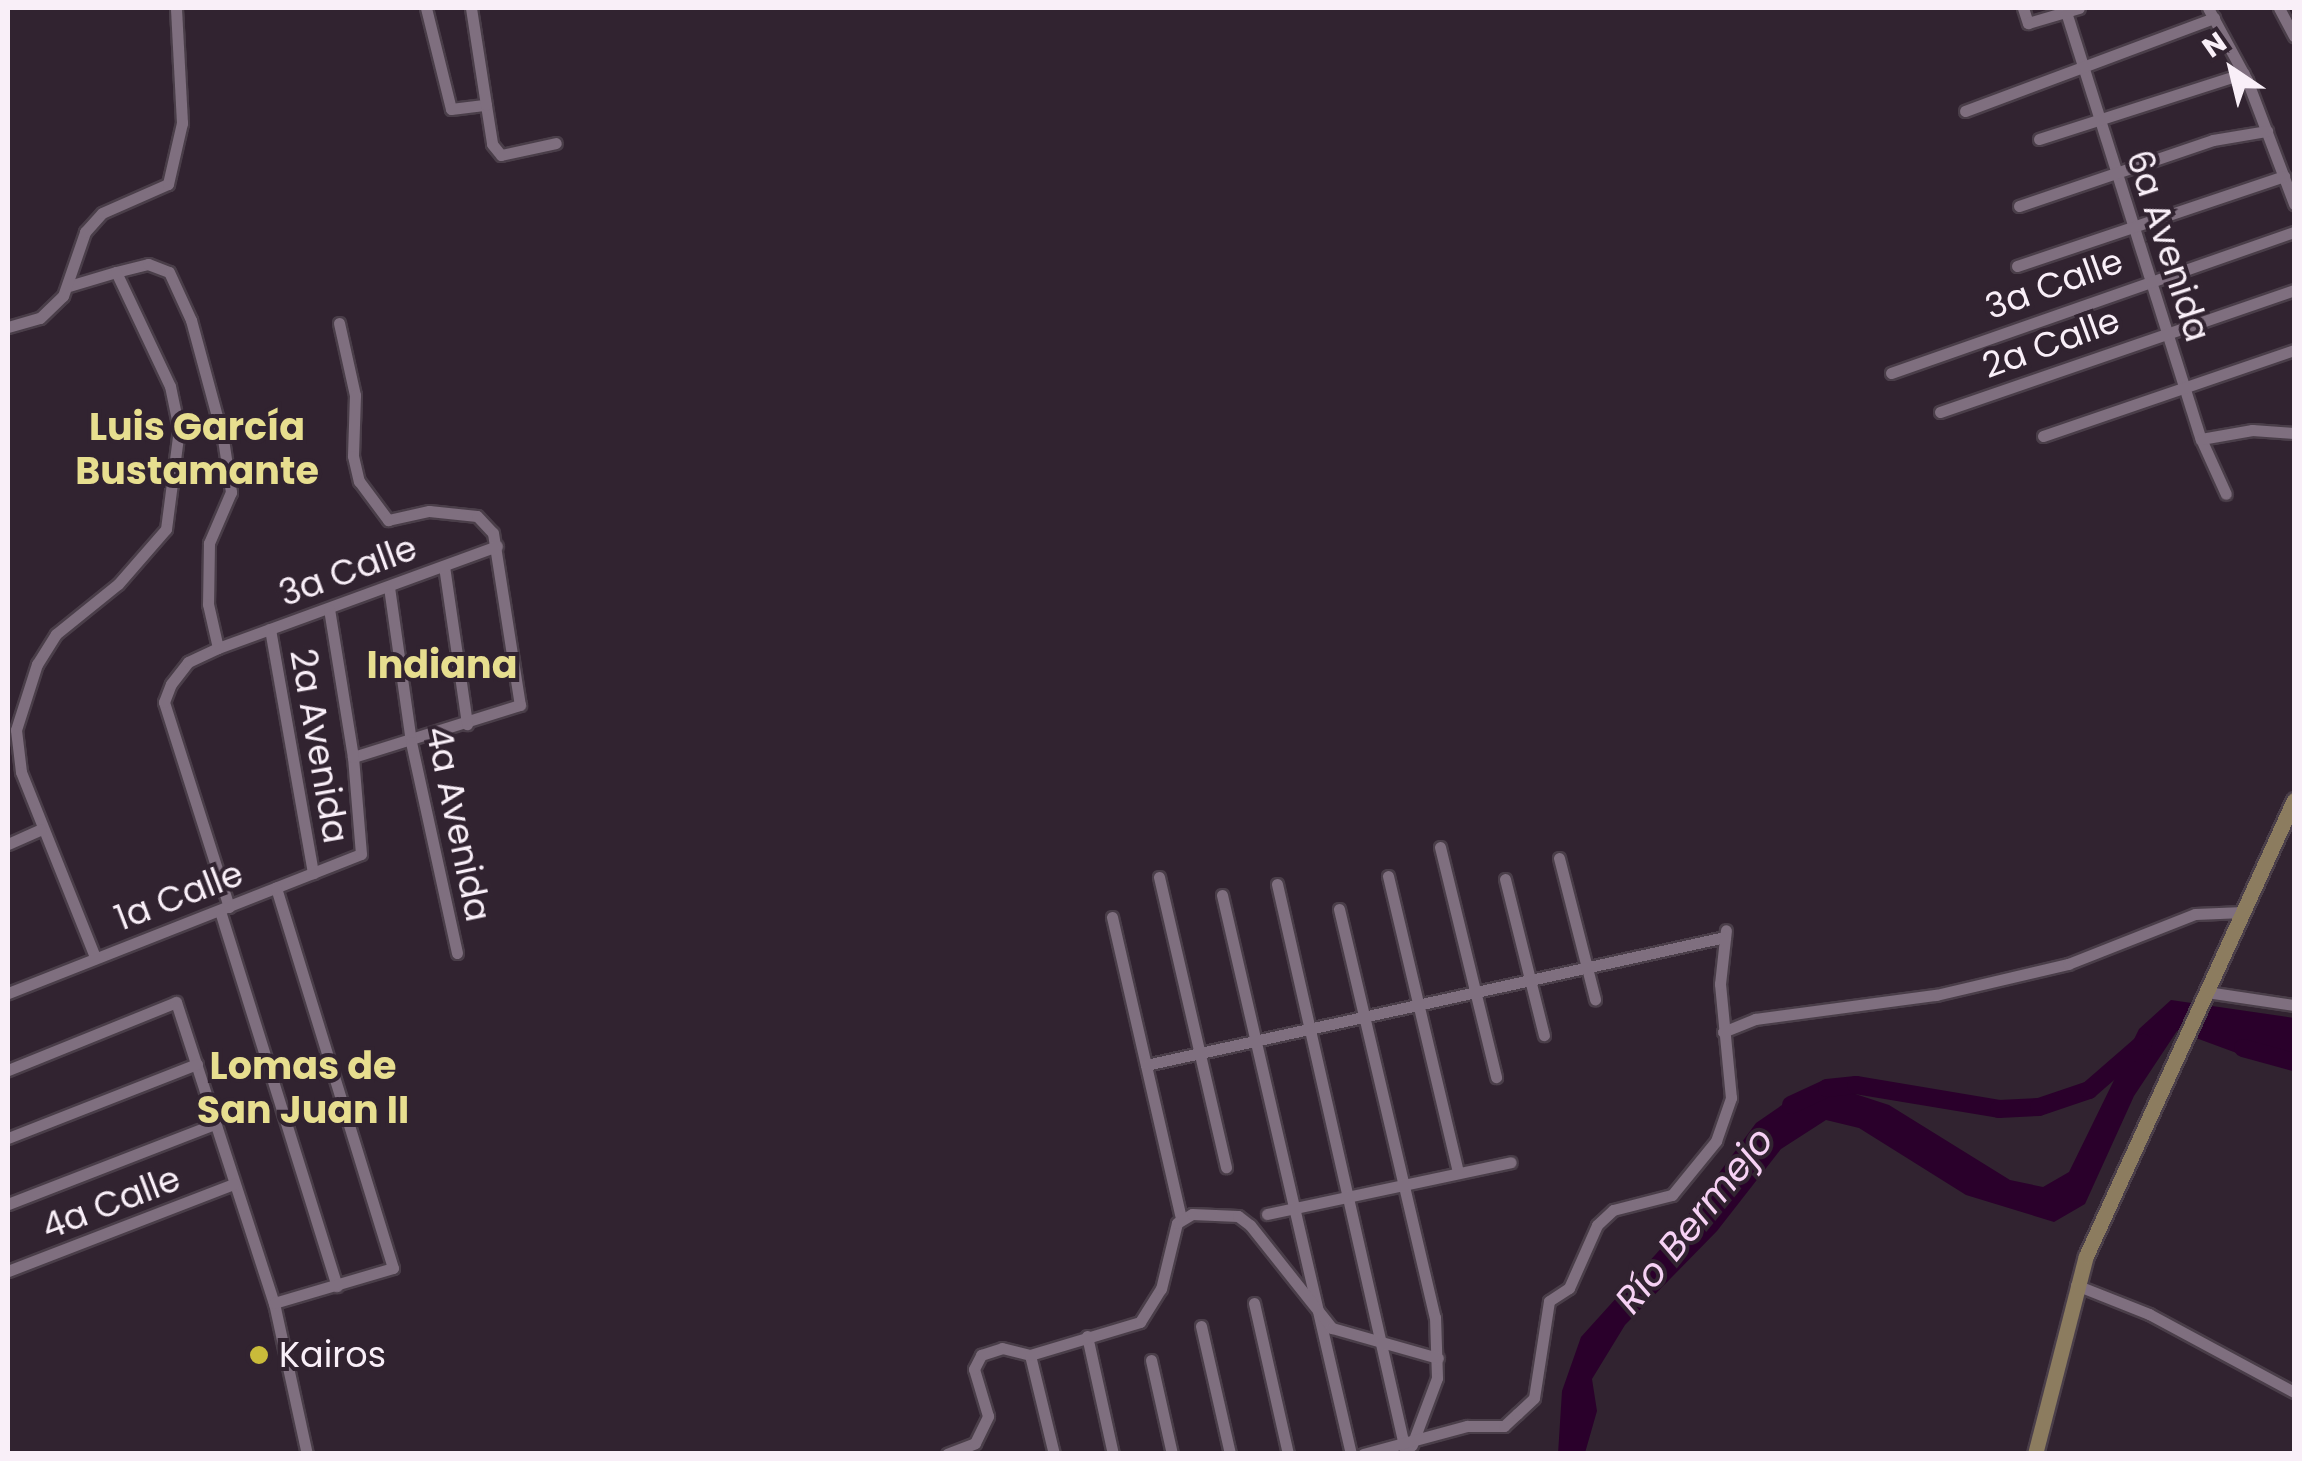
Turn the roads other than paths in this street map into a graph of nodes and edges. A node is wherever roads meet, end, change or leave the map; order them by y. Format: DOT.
graph roads {
  1 [pos="176,8"];
  2 [pos="426,8"];
  3 [pos="471,8"];
  4 [pos="2023,8"];
  5 [pos="2279,8"];
  6 [pos="2072,10"];
  7 [pos="2211,13"];
  8 [pos="2294,36"];
  9 [pos="2082,63"];
  10 [pos="2244,73"];
  11 [pos="486,105"];
  12 [pos="1965,111"];
  13 [pos="2099,119"];
  14 [pos="2266,131"];
  15 [pos="2039,139"];
  16 [pos="556,143"];
  17 [pos="2116,173"];
  18 [pos="2284,176"];
  19 [pos="2294,204"];
  20 [pos="2020,206"];
  21 [pos="2133,226"];
  22 [pos="2294,232"];
  23 [pos="2017,266"];
  24 [pos="116,272"];
  25 [pos="2149,278"];
  26 [pos="69,286"];
  27 [pos="2294,290"];
  28 [pos="339,323"];
  29 [pos="8,327"];
  30 [pos="2166,330"];
  31 [pos="2294,350"];
  32 [pos="1891,373"];
  33 [pos="2184,384"];
  34 [pos="1940,412"];
  35 [pos="2294,434"];
  36 [pos="2043,436"];
  37 [pos="2201,439"];
  38 [pos="2226,494"];
  39 [pos="497,546"];
  40 [pos="444,566"];
  41 [pos="388,588"];
  42 [pos="329,609"];
  43 [pos="270,629"];
  44 [pos="218,648"];
  45 [pos="467,724"];
  46 [pos="411,742"];
  47 [pos="354,757"];
  48 [pos="2294,800"];
  49 [pos="41,829"];
  50 [pos="8,844"];
  51 [pos="1440,847"];
  52 [pos="1559,858"];
  53 [pos="313,873"];
  54 [pos="1160,876"];
  55 [pos="1388,876"];
  56 [pos="1504,879"];
  57 [pos="1277,884"];
  58 [pos="276,888"];
  59 [pos="1222,895"];
  60 [pos="1339,908"];
  61 [pos="225,909"];
  62 [pos="2242,912"];
  63 [pos="1112,917"];
  64 [pos="456,953"];
  65 [pos="95,957"];
  66 [pos="1588,968"];
  67 [pos="1530,980"];
  68 [pos="1476,992"];
  69 [pos="8,993"];
  70 [pos="2206,995"];
  71 [pos="1596,999"];
  72 [pos="2293,1003"];
  73 [pos="1418,1005"];
  74 [pos="1364,1017"];
  75 [pos="1310,1029"];
  76 [pos="1724,1032"];
  77 [pos="1544,1034"];
  78 [pos="1255,1041"];
  79 [pos="1200,1054"];
  80 [pos="197,1064"];
  81 [pos="1146,1065"];
  82 [pos="8,1070"];
  83 [pos="1496,1078"];
  84 [pos="214,1124"];
  85 [pos="8,1138"];
  86 [pos="1511,1162"];
  87 [pos="1226,1167"];
  88 [pos="1458,1173"];
  89 [pos="234,1184"];
  90 [pos="1404,1185"];
  91 [pos="1348,1197"];
  92 [pos="8,1204"];
  93 [pos="1293,1208"];
  94 [pos="1267,1214"];
  95 [pos="1181,1218"];
  96 [pos="8,1271"];
  97 [pos="337,1286"];
  98 [pos="2076,1286"];
  99 [pos="274,1303"];
  100 [pos="1254,1304"];
  101 [pos="1316,1308"];
  102 [pos="1201,1326"];
  103 [pos="1086,1336"];
  104 [pos="1382,1345"];
  105 [pos="1030,1355"];
  106 [pos="1438,1358"];
  107 [pos="1150,1360"];
  108 [pos="2294,1392"];
  109 [pos="1408,1448"];
  110 [pos="307,1454"];
  111 [pos="947,1454"];
  112 [pos="1054,1454"];
  113 [pos="1113,1454"];
  114 [pos="1172,1454"];
  115 [pos="1230,1454"];
  116 [pos="1288,1454"];
  117 [pos="1351,1454"];
  118 [pos="1363,1454"];
  119 [pos="2034,1454"];
  1 -- 26 [label="street"];
  2 -- 11 [label="street"];
  3 -- 11 [label="street"];
  4 -- 6 [label="street"];
  5 -- 8 [label="street"];
  6 -- 9 [label="street, 6a Avenida"];
  7 -- 9 [label="street"];
  7 -- 10 [label="street"];
  9 -- 12 [label="street"];
  9 -- 13 [label="street, 6a Avenida"];
  10 -- 13 [label="street"];
  10 -- 14 [label="street"];
  11 -- 16 [label="street"];
  13 -- 15 [label="street"];
  13 -- 17 [label="street, 6a Avenida"];
  14 -- 17 [label="street"];
  14 -- 18 [label="street"];
  17 -- 20 [label="street"];
  17 -- 21 [label="street, 6a Avenida"];
  18 -- 19 [label="street"];
  18 -- 21 [label="street"];
  21 -- 23 [label="street"];
  21 -- 25 [label="street, 6a Avenida"];
  22 -- 25 [label="street, 3a Calle"];
  24 -- 26 [label="street"];
  24 -- 44 [label="street"];
  24 -- 49 [label="street"];
  25 -- 30 [label="street, 6a Avenida"];
  25 -- 32 [label="street, 3a Calle"];
  26 -- 29 [label="street"];
  27 -- 30 [label="street, 2a Calle"];
  28 -- 39 [label="street"];
  30 -- 33 [label="street, 6a Avenida"];
  30 -- 34 [label="street, 2a Calle"];
  31 -- 33 [label="street"];
  33 -- 36 [label="street"];
  33 -- 37 [label="street, 6a Avenida"];
  35 -- 37 [label="street"];
  37 -- 38 [label="street, 6a Avenida"];
  39 -- 40 [label="street, 3a Calle"];
  39 -- 45 [label="street"];
  40 -- 41 [label="street, 3a Calle"];
  40 -- 45 [label="street"];
  41 -- 42 [label="street, 3a Calle"];
  41 -- 46 [label="street, 4a Avenida"];
  42 -- 43 [label="street, 3a Calle"];
  42 -- 47 [label="street"];
  43 -- 44 [label="street, 3a Calle"];
  43 -- 53 [label="street, 2a Avenida"];
  44 -- 61 [label="street, 3a Calle"];
  45 -- 46 [label="street"];
  46 -- 47 [label="street"];
  46 -- 64 [label="street, 4a Avenida"];
  47 -- 53 [label="street, 1a Calle"];
  48 -- 62 [label="main road"];
  49 -- 50 [label="street"];
  49 -- 65 [label="street"];
  51 -- 68 [label="street"];
  52 -- 66 [label="street"];
  53 -- 58 [label="street, 1a Calle"];
  54 -- 79 [label="street"];
  55 -- 73 [label="street"];
  56 -- 67 [label="street"];
  57 -- 75 [label="street"];
  58 -- 61 [label="street, 1a Calle"];
  58 -- 97 [label="street"];
  59 -- 78 [label="street"];
  60 -- 74 [label="street"];
  61 -- 65 [label="street, 1a Calle"];
  61 -- 97 [label="street, 3a Calle"];
  62 -- 70 [label="main road"];
  62 -- 76 [label="street"];
  63 -- 81 [label="street"];
  65 -- 69 [label="street, 1a Calle"];
  66 -- 67 [label="street"];
  66 -- 71 [label="street"];
  66 -- 76 [label="street"];
  67 -- 68 [label="street"];
  67 -- 77 [label="street"];
  68 -- 73 [label="street"];
  68 -- 83 [label="street"];
  70 -- 72 [label="street"];
  70 -- 98 [label="main road"];
  73 -- 74 [label="street"];
  73 -- 88 [label="street"];
  74 -- 75 [label="street"];
  74 -- 90 [label="street"];
  75 -- 78 [label="street"];
  75 -- 91 [label="street"];
  76 -- 109 [label="street"];
  78 -- 79 [label="street"];
  78 -- 93 [label="street"];
  79 -- 81 [label="street"];
  79 -- 87 [label="street"];
  80 -- 82 [label="street"];
  80 -- 84 [label="street"];
  80 -- 85 [label="street"];
  81 -- 95 [label="street"];
  84 -- 89 [label="street"];
  84 -- 92 [label="street"];
  86 -- 88 [label="street"];
  88 -- 90 [label="street"];
  89 -- 96 [label="street, 4a Calle"];
  89 -- 99 [label="street"];
  90 -- 91 [label="street"];
  90 -- 106 [label="street"];
  91 -- 93 [label="street"];
  91 -- 104 [label="street"];
  93 -- 94 [label="street"];
  93 -- 101 [label="street"];
  95 -- 101 [label="street"];
  95 -- 103 [label="street"];
  97 -- 99 [label="street"];
  98 -- 108 [label="street"];
  98 -- 119 [label="main road"];
  99 -- 110 [label="street"];
  100 -- 116 [label="street"];
  101 -- 104 [label="street"];
  101 -- 117 [label="street"];
  102 -- 115 [label="street"];
  103 -- 105 [label="street"];
  103 -- 113 [label="street"];
  104 -- 106 [label="street"];
  104 -- 109 [label="street"];
  105 -- 111 [label="street"];
  105 -- 112 [label="street"];
  106 -- 109 [label="street"];
  107 -- 114 [label="street"];
  109 -- 118 [label="street"];
}
